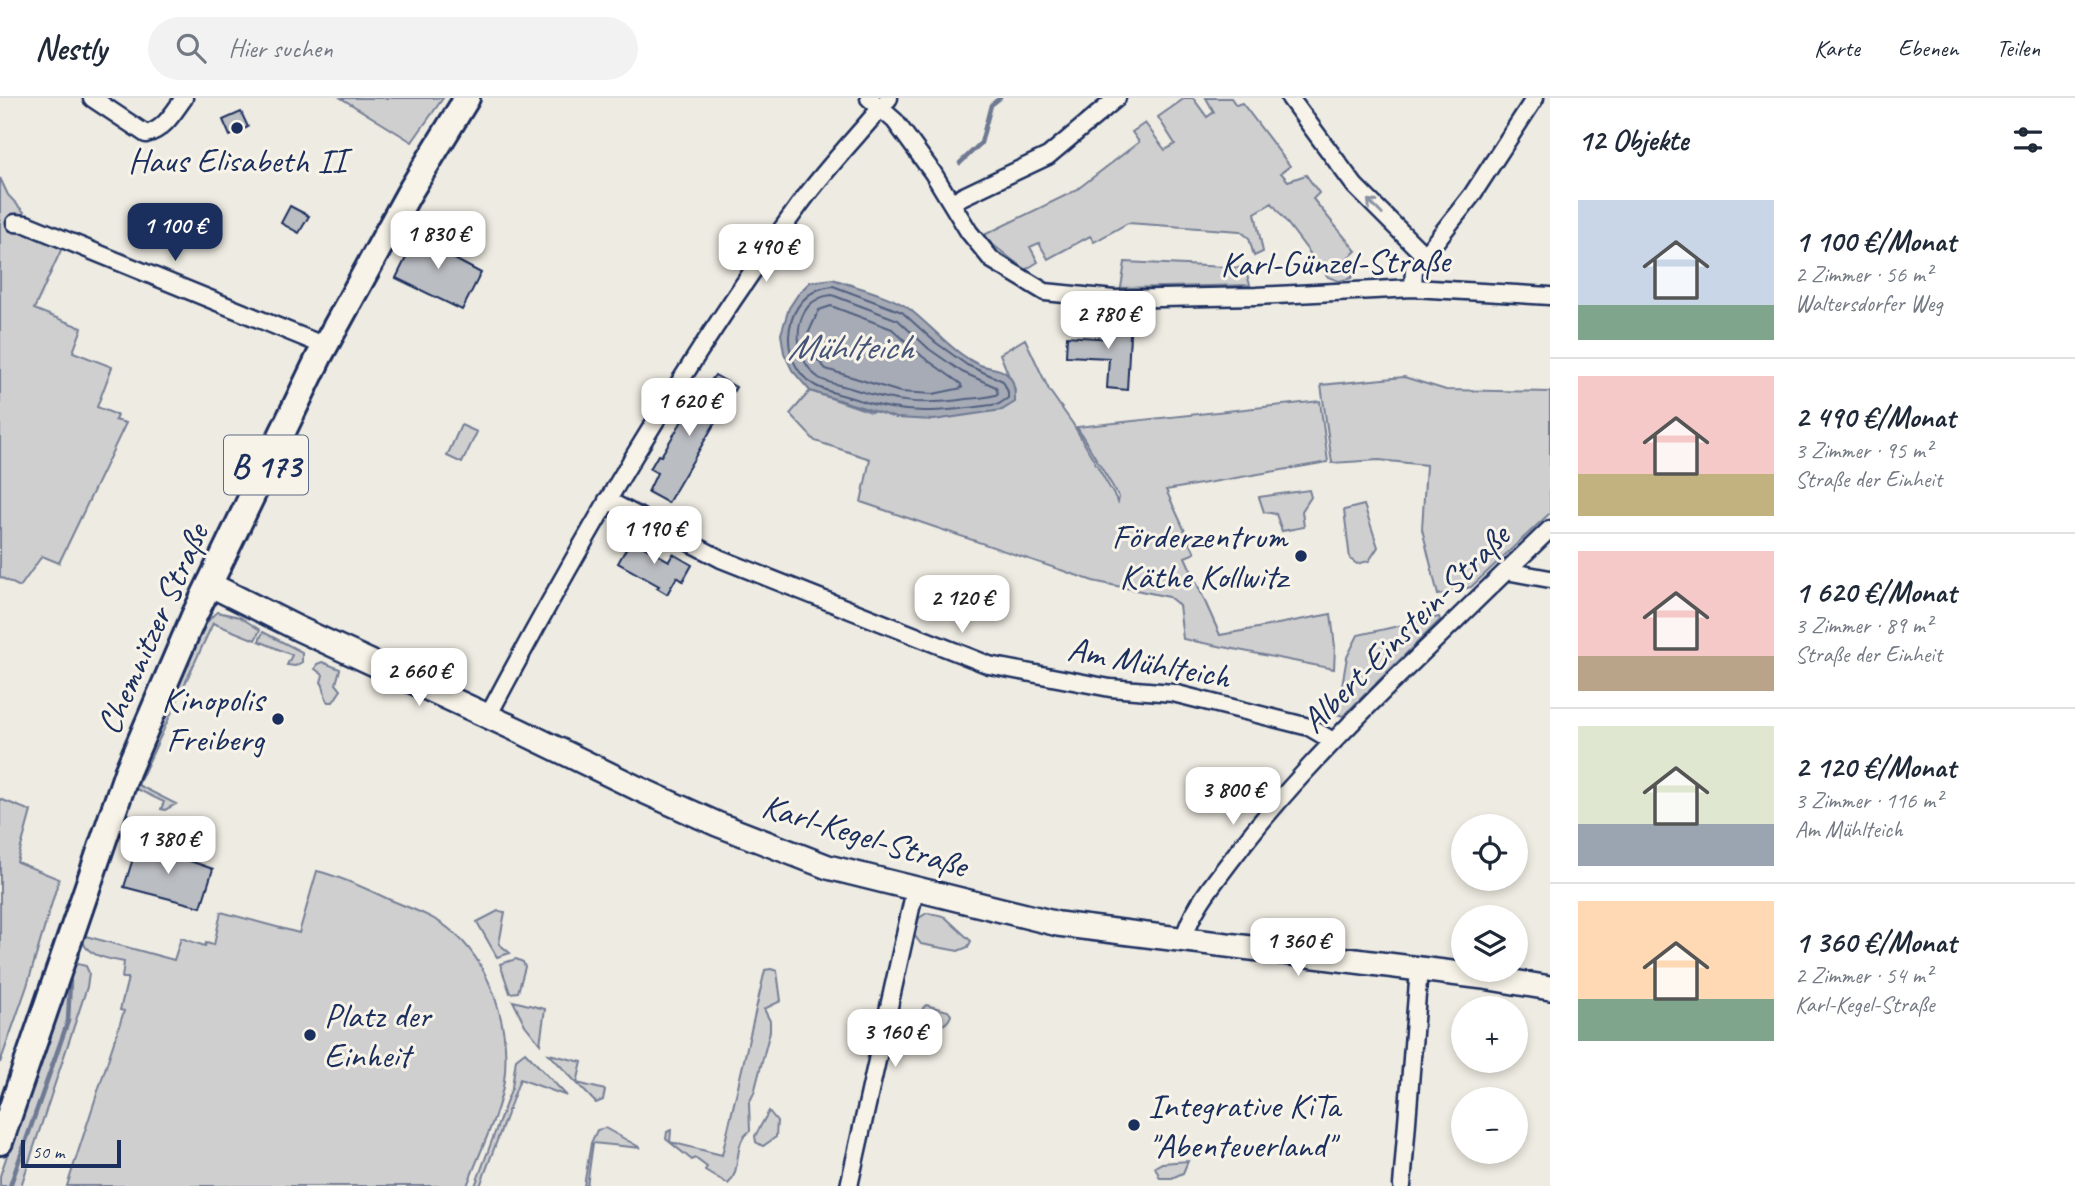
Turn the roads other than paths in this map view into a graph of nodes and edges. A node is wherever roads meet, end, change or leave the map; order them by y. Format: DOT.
graph roads {
  1 [pos="92,98"];
  2 [pos="184,98"];
  3 [pos="467,98"];
  4 [pos="1117,98"];
  5 [pos="1290,98"];
  6 [pos="1535,98"];
  7 [pos="880,101"];
  8 [pos="951,202"];
  9 [pos="15,223"];
  10 [pos="1423,255"];
  11 [pos="1413,288"];
  12 [pos="1550,296"];
  13 [pos="325,346"];
  14 [pos="607,500"];
  15 [pos="1550,529"];
  16 [pos="1506,571"];
  17 [pos="1550,579"];
  18 [pos="209,584"];
  19 [pos="488,716"];
  20 [pos="1333,741"];
  21 [pos="915,890"];
  22 [pos="1183,941"];
  23 [pos="1419,969"];
  24 [pos="1550,988"];
  25 [pos="0,1142"];
  26 [pos="849,1186"];
  27 [pos="1402,1186"];
  1 -- 2 [label="street"];
  3 -- 13 [label="main road, Chemnitzer Straße / B 173"];
  4 -- 8 [label="street"];
  10 -- 5 [label="street, one-way"];
  6 -- 10 [label="street"];
  7 -- 8 [label="street, Karl-Günzel-Straße"];
  7 -- 14 [label="street"];
  8 -- 11 [label="street, Karl-Günzel-Straße"];
  9 -- 13 [label="street"];
  10 -- 11 [label="street"];
  11 -- 12 [label="street, Karl-Günzel-Straße"];
  13 -- 18 [label="main road, Chemnitzer Straße / B 173"];
  14 -- 19 [label="street"];
  14 -- 20 [label="street, Am Mühlteich"];
  15 -- 16 [label="street, Albert-Einstein-Straße"];
  16 -- 17 [label="street"];
  16 -- 20 [label="street, Albert-Einstein-Straße"];
  18 -- 19 [label="street, Karl-Kegel-Straße"];
  18 -- 25 [label="main road, Chemnitzer Straße / B 173"];
  19 -- 21 [label="street, Karl-Kegel-Straße"];
  20 -- 22 [label="street, Albert-Einstein-Straße"];
  21 -- 22 [label="street, Karl-Kegel-Straße"];
  21 -- 26 [label="street"];
  22 -- 23 [label="street, Karl-Kegel-Straße"];
  23 -- 24 [label="street, Karl-Kegel-Straße"];
  23 -- 27 [label="street"];
}
